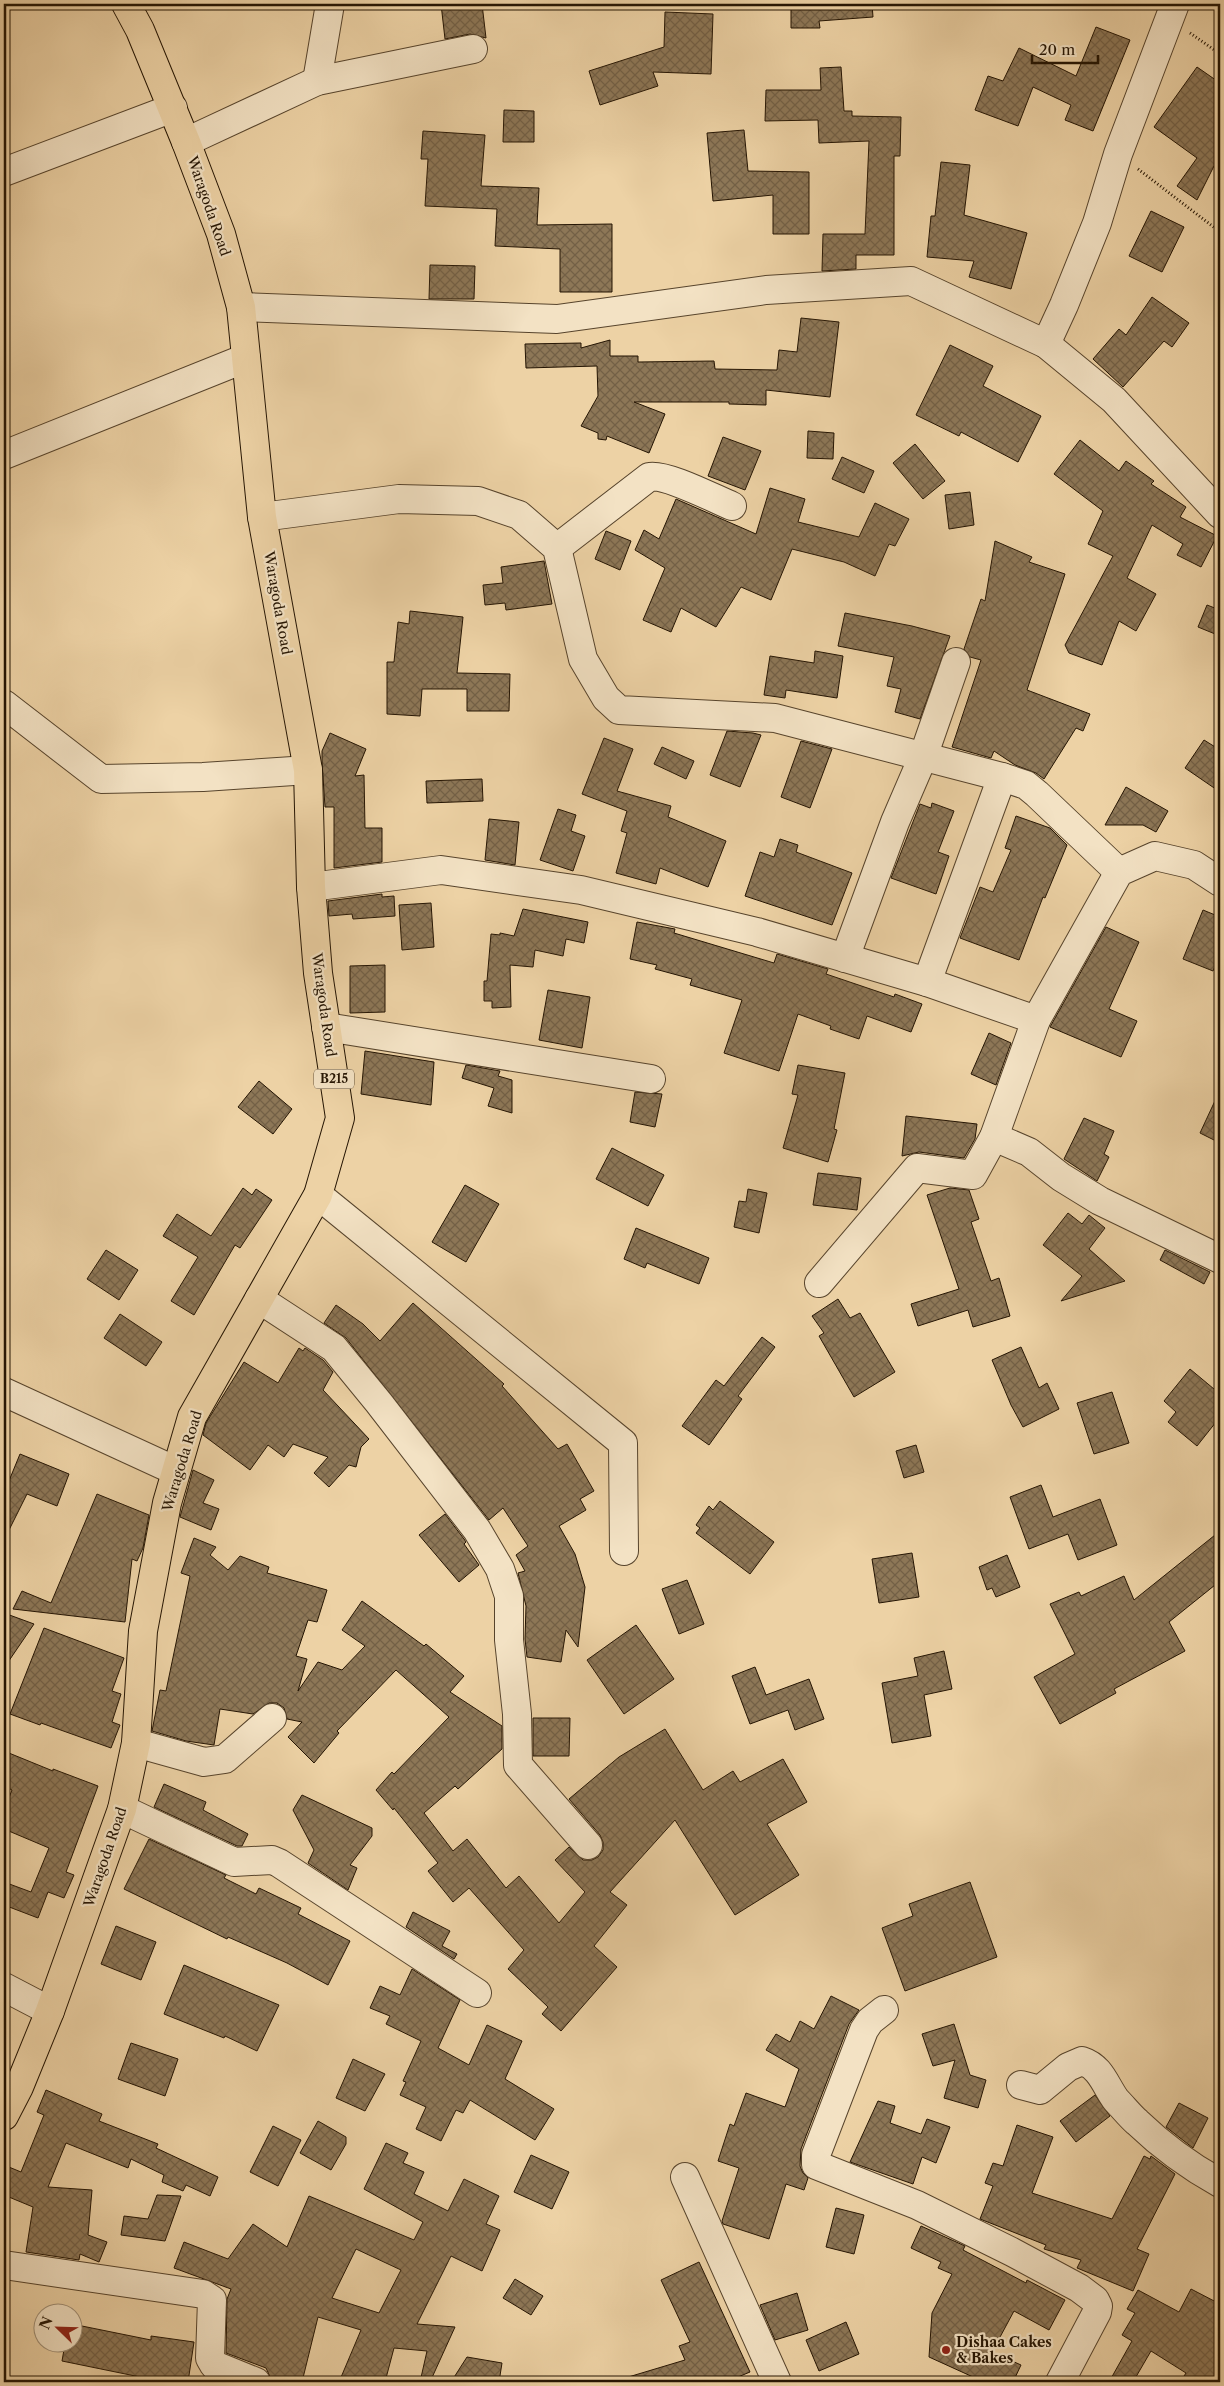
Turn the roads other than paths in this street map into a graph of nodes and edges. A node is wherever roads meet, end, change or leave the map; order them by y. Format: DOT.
graph roads {
  1 [pos="126,4"];
  2 [pos="330,4"];
  3 [pos="1173,11"];
  4 [pos="473,49"];
  5 [pos="317,81"];
  6 [pos="173,108"];
  7 [pos="186,142"];
  8 [pos="4,172"];
  9 [pos="241,307"];
  10 [pos="1046,344"];
  11 [pos="246,358"];
  12 [pos="4,455"];
  13 [pos="732,506"];
  14 [pos="1220,514"];
  15 [pos="262,517"];
  16 [pos="556,548"];
  17 [pos="956,662"];
  18 [pos="4,704"];
  19 [pos="923,757"];
  20 [pos="308,770"];
  21 [pos="1002,777"];
  22 [pos="1119,872"];
  23 [pos="1220,882"];
  24 [pos="311,887"];
  25 [pos="844,958"];
  26 [pos="927,982"];
  27 [pos="1036,1020"];
  28 [pos="326,1027"];
  29 [pos="650,1079"];
  30 [pos="994,1137"];
  31 [pos="318,1195"];
  32 [pos="1220,1259"];
  33 [pos="819,1283"];
  34 [pos="259,1299"];
  35 [pos="4,1392"];
  36 [pos="176,1471"];
  37 [pos="624,1551"];
  38 [pos="272,1718"];
  39 [pos="136,1743"];
  40 [pos="122,1809"];
  41 [pos="588,1845"];
  42 [pos="4,1987"];
  43 [pos="477,1993"];
  44 [pos="884,2010"];
  45 [pos="50,2011"];
  46 [pos="11,2083"];
  47 [pos="1022,2085"];
  48 [pos="4,2116"];
  49 [pos="685,2177"];
  50 [pos="1220,2183"];
  51 [pos="4,2265"];
  52 [pos="256,2382"];
  53 [pos="777,2382"];
  54 [pos="1060,2382"];
  1 -- 6 [label="main road, Waragoda Road / B215"];
  2 -- 5 [label="street"];
  3 -- 10 [label="street"];
  4 -- 5 [label="street"];
  5 -- 7 [label="street"];
  6 -- 7 [label="main road, Waragoda Road / B215"];
  6 -- 8 [label="street"];
  7 -- 9 [label="main road, Waragoda Road / B215"];
  9 -- 10 [label="street"];
  9 -- 11 [label="main road, Waragoda Road / B215"];
  10 -- 14 [label="street"];
  11 -- 12 [label="street"];
  11 -- 15 [label="main road, Waragoda Road / B215"];
  13 -- 16 [label="street"];
  15 -- 16 [label="street"];
  15 -- 20 [label="main road, Waragoda Road / B215"];
  16 -- 19 [label="street"];
  17 -- 19 [label="street"];
  18 -- 20 [label="street"];
  19 -- 21 [label="street"];
  19 -- 25 [label="street"];
  20 -- 24 [label="main road, Waragoda Road / B215"];
  21 -- 22 [label="street"];
  21 -- 26 [label="street"];
  22 -- 23 [label="street"];
  22 -- 27 [label="street"];
  24 -- 25 [label="street"];
  24 -- 28 [label="main road, Waragoda Road / B215"];
  25 -- 26 [label="street"];
  26 -- 27 [label="street"];
  27 -- 30 [label="street"];
  28 -- 29 [label="street"];
  28 -- 31 [label="main road, Waragoda Road / B215"];
  30 -- 32 [label="street"];
  30 -- 33 [label="street"];
  31 -- 34 [label="main road, Waragoda Road / B215"];
  31 -- 37 [label="street"];
  34 -- 36 [label="main road, Waragoda Road / B215"];
  34 -- 41 [label="street"];
  35 -- 36 [label="street"];
  36 -- 39 [label="main road, Waragoda Road / B215"];
  38 -- 39 [label="street"];
  39 -- 40 [label="main road, Waragoda Road / B215"];
  40 -- 43 [label="street"];
  40 -- 45 [label="main road, Waragoda Road / B215"];
  42 -- 45 [label="street"];
  44 -- 54 [label="street"];
  45 -- 46 [label="main road, Waragoda Road / B215"];
  46 -- 48 [label="main road, Waragoda Road / B215"];
  47 -- 50 [label="street"];
  49 -- 53 [label="street"];
  51 -- 52 [label="street"];
}
